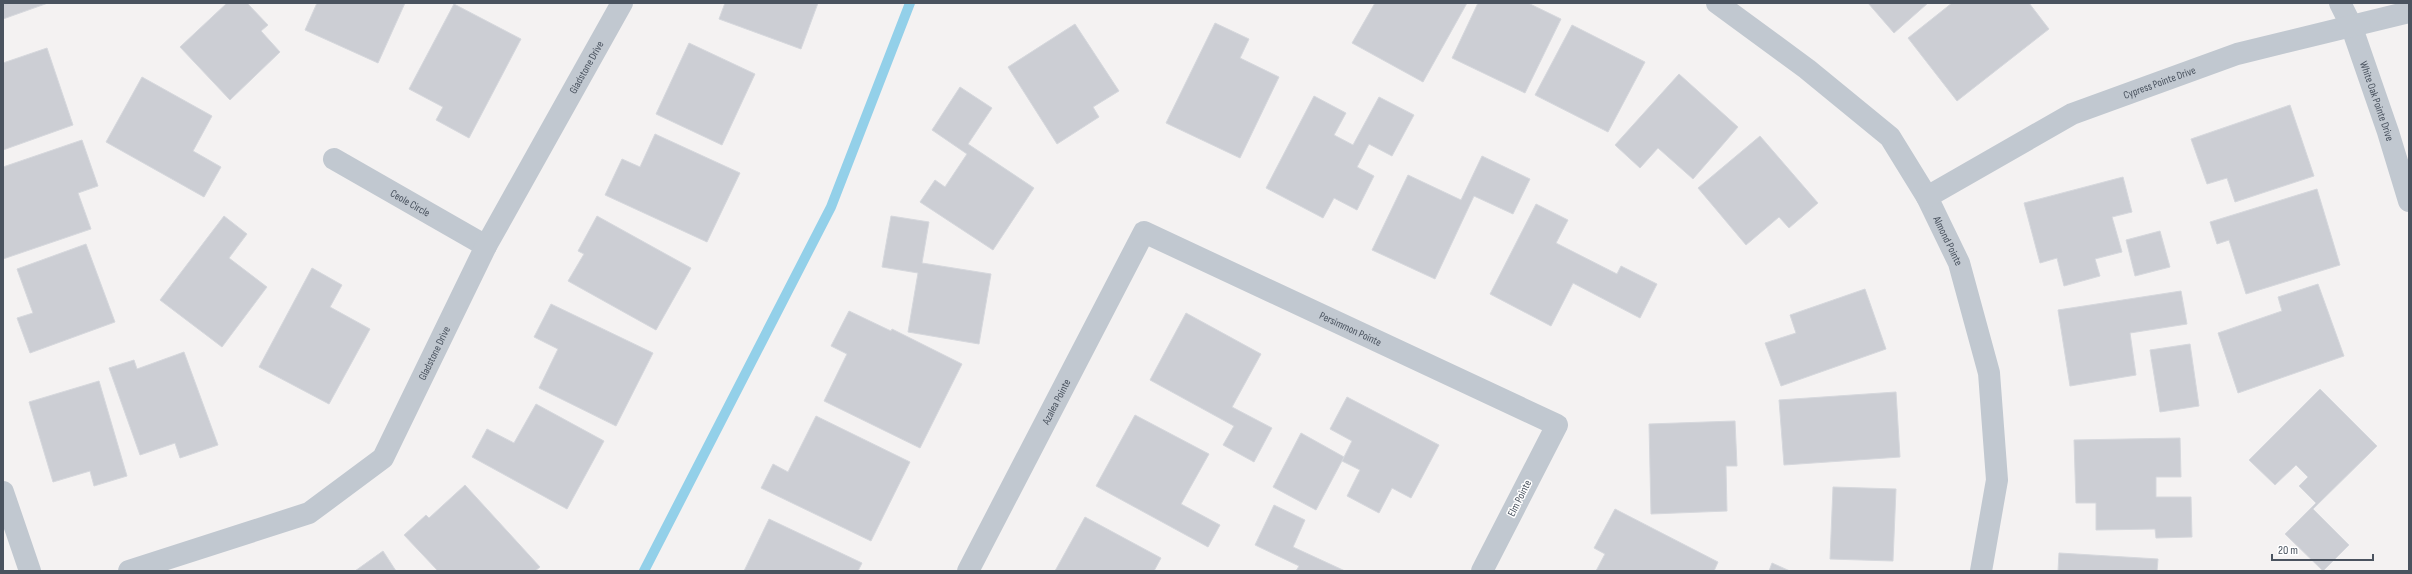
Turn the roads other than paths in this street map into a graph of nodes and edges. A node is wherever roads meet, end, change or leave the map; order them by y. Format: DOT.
graph roads {
  1 [pos="622,3"];
  2 [pos="1717,3"];
  3 [pos="2340,3"];
  4 [pos="2409,12"];
  5 [pos="2351,25"];
  6 [pos="334,159"];
  7 [pos="1927,197"];
  8 [pos="2409,201"];
  9 [pos="1144,232"];
  10 [pos="486,246"];
  11 [pos="1557,425"];
  12 [pos="3,492"];
  13 [pos="30,571"];
  14 [pos="129,571"];
  15 [pos="968,571"];
  16 [pos="1482,571"];
  17 [pos="1981,571"];
  1 -- 10 [label="street, Gladstone Drive"];
  2 -- 7 [label="street, Almond Pointe"];
  3 -- 5 [label="street, White Oak Pointe Drive"];
  4 -- 5 [label="street, Cypress Pointe Drive"];
  5 -- 7 [label="street, Cypress Pointe Drive"];
  5 -- 8 [label="street, White Oak Pointe Drive"];
  6 -- 10 [label="street, Ceole Circle"];
  7 -- 17 [label="street, Almond Pointe"];
  9 -- 11 [label="street, Persimmon Pointe"];
  9 -- 15 [label="street, Azalea Pointe"];
  10 -- 14 [label="street, Gladstone Drive"];
  11 -- 16 [label="street, Elm Pointe"];
  12 -- 13 [label="street"];
}
